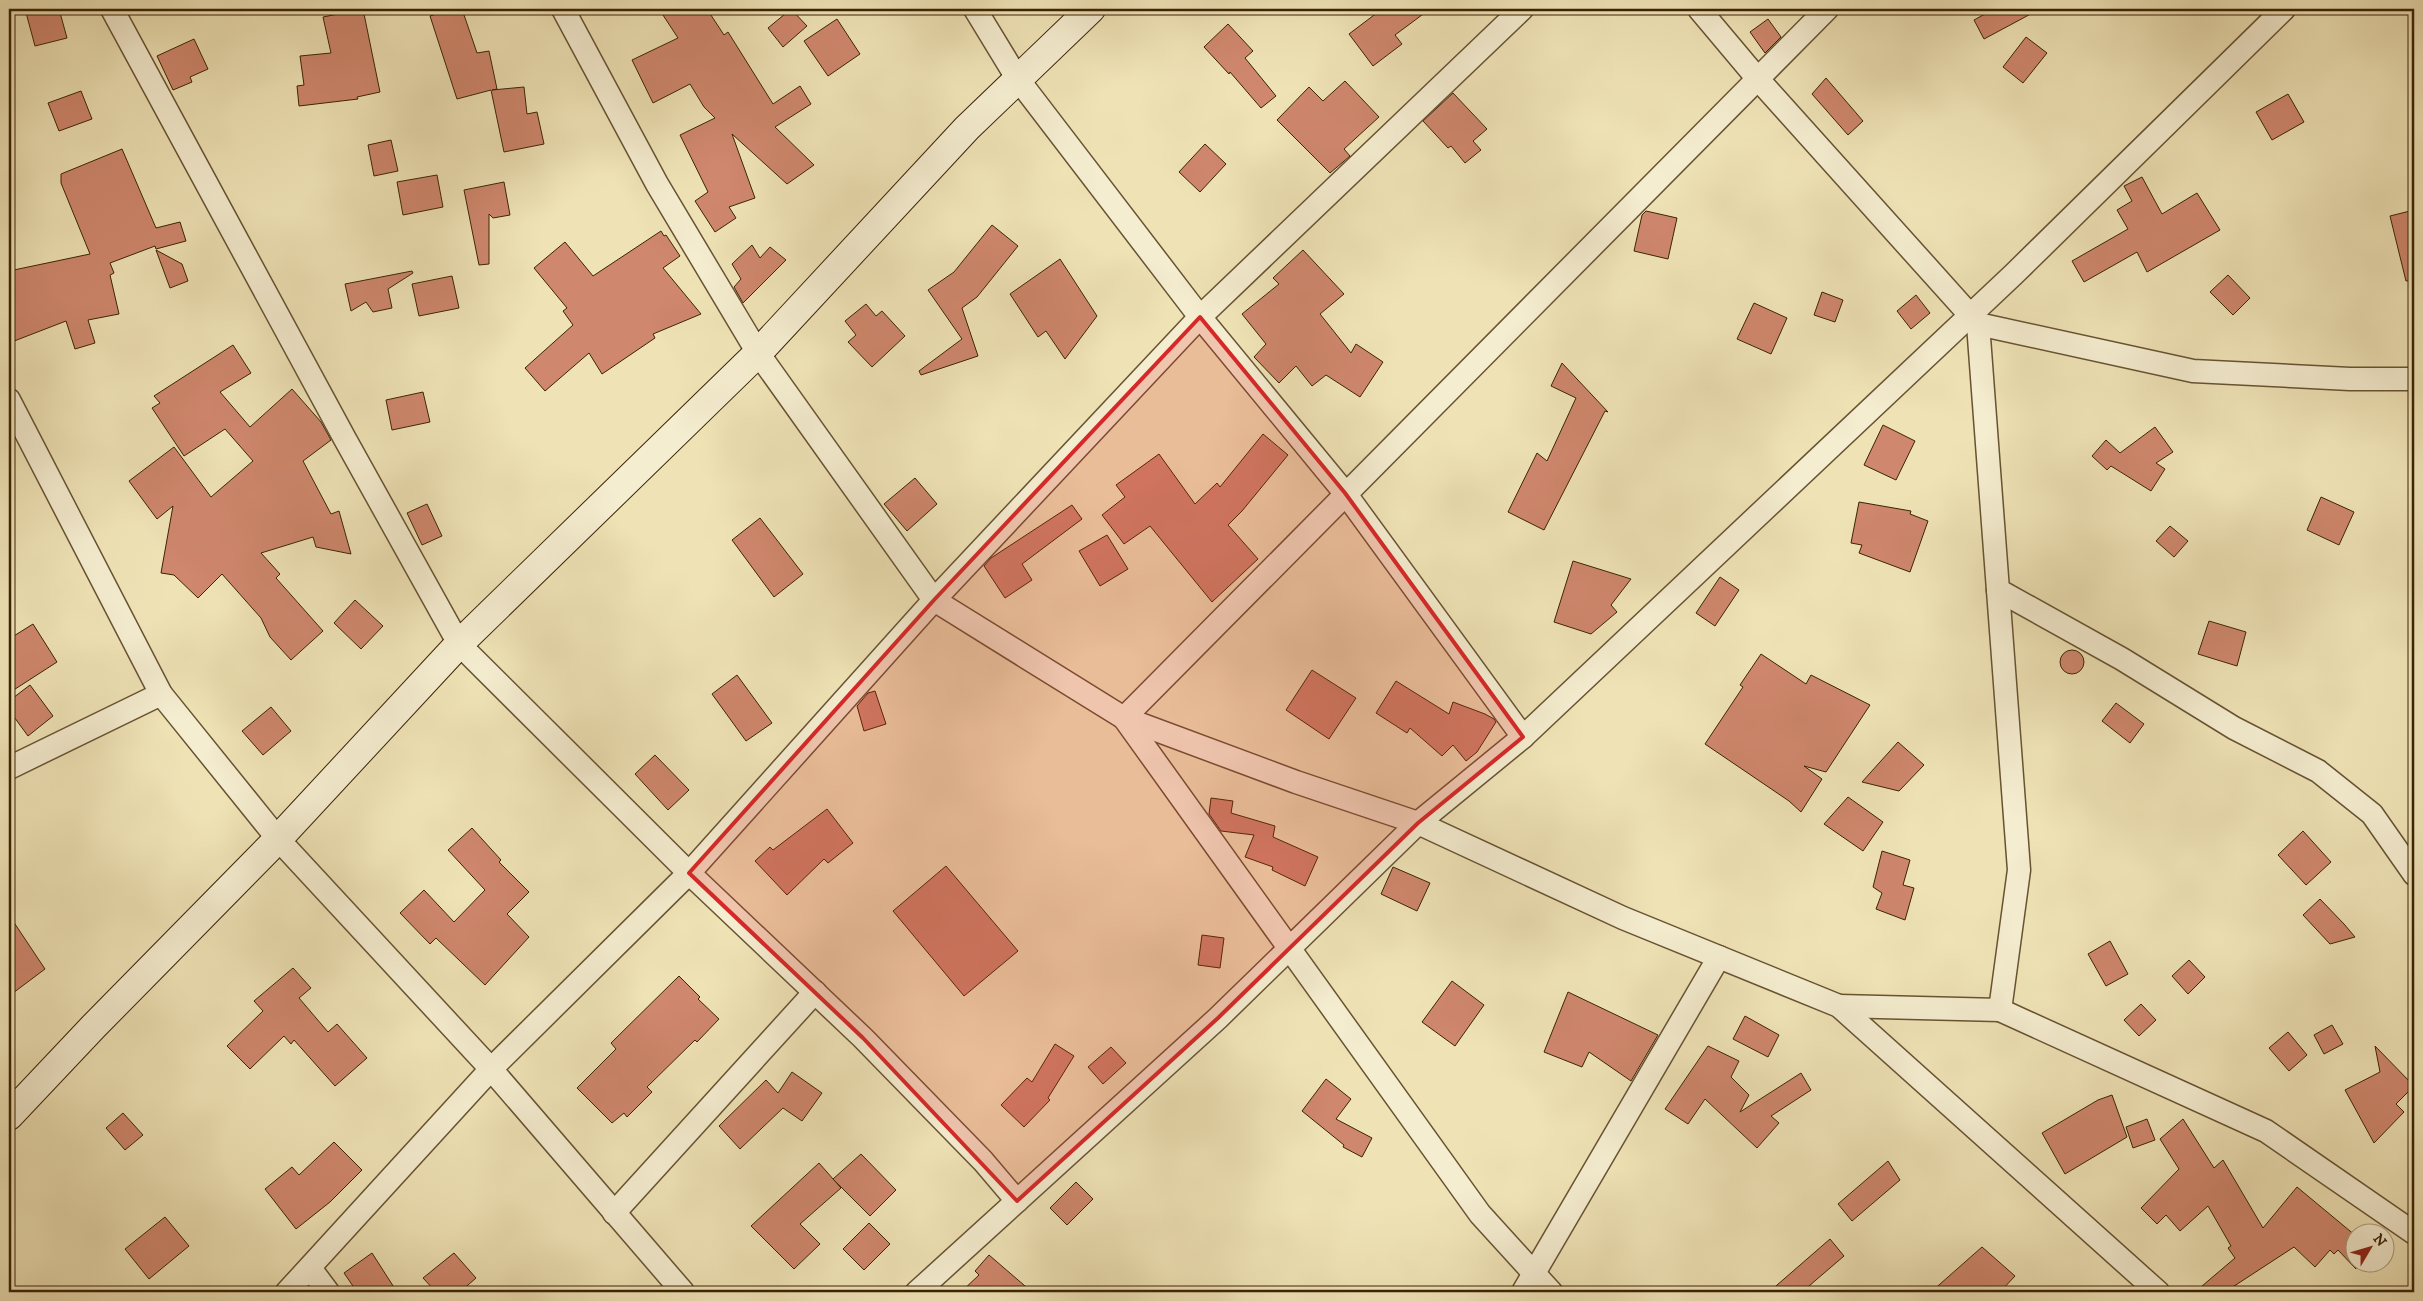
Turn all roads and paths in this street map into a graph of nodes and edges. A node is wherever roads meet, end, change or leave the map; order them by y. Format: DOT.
graph roads {
  1 [pos="112,9"];
  2 [pos="563,9"];
  3 [pos="975,9"];
  4 [pos="1092,9"];
  5 [pos="1522,9"];
  6 [pos="1699,9"];
  7 [pos="1827,9"];
  8 [pos="2284,9"];
  9 [pos="1017,78"];
  10 [pos="1757,78"];
  11 [pos="1200,317"];
  12 [pos="1974,320"];
  13 [pos="758,353"];
  14 [pos="2414,379"];
  15 [pos="9,400"];
  16 [pos="1345,493"];
  17 [pos="1998,590"];
  18 [pos="934,600"];
  19 [pos="459,644"];
  20 [pos="162,694"];
  21 [pos="1124,718"];
  22 [pos="1523,737"];
  23 [pos="9,768"];
  24 [pos="1418,823"];
  25 [pos="278,839"];
  26 [pos="689,873"];
  27 [pos="2414,874"];
  28 [pos="1290,949"];
  29 [pos="1719,958"];
  30 [pos="815,992"];
  31 [pos="1839,1006"];
  32 [pos="2000,1010"];
  33 [pos="491,1070"];
  34 [pos="9,1116"];
  35 [pos="1017,1201"];
  36 [pos="614,1213"];
  37 [pos="2414,1233"];
  38 [pos="310,1268"];
  39 [pos="1534,1273"];
  40 [pos="287,1292"];
  41 [pos="328,1292"];
  42 [pos="683,1292"];
  43 [pos="917,1292"];
  44 [pos="1523,1292"];
  45 [pos="1552,1292"];
  46 [pos="2158,1292"];
  1 -- 19 [label="street"];
  2 -- 13 [label="street"];
  3 -- 9 [label="street"];
  4 -- 9 [label="street"];
  5 -- 11 [label="street"];
  6 -- 10 [label="street"];
  7 -- 10 [label="street"];
  8 -- 12 [label="street"];
  9 -- 11 [label="street"];
  9 -- 13 [label="street"];
  10 -- 12 [label="street"];
  10 -- 16 [label="street"];
  11 -- 16 [label="street"];
  11 -- 18 [label="street"];
  12 -- 14 [label="street"];
  12 -- 17 [label="street"];
  12 -- 22 [label="street"];
  13 -- 18 [label="street"];
  13 -- 19 [label="street"];
  15 -- 20 [label="street"];
  16 -- 21 [label="street"];
  16 -- 22 [label="street"];
  17 -- 27 [label="street"];
  17 -- 32 [label="street"];
  18 -- 21 [label="street"];
  18 -- 26 [label="street"];
  19 -- 25 [label="street"];
  19 -- 26 [label="street"];
  20 -- 23 [label="street"];
  20 -- 25 [label="street"];
  21 -- 24 [label="street"];
  21 -- 28 [label="street"];
  22 -- 24 [label="street"];
  24 -- 28 [label="street"];
  24 -- 29 [label="street"];
  25 -- 33 [label="street"];
  25 -- 34 [label="street"];
  26 -- 30 [label="street"];
  26 -- 33 [label="street"];
  28 -- 35 [label="street"];
  28 -- 39 [label="street"];
  29 -- 31 [label="street"];
  29 -- 39 [label="street"];
  30 -- 35 [label="street"];
  30 -- 36 [label="street"];
  31 -- 32 [label="street"];
  31 -- 46 [label="street"];
  32 -- 37 [label="street"];
  33 -- 36 [label="street"];
  33 -- 38 [label="street"];
  35 -- 43 [label="street"];
  36 -- 42 [label="street"];
  38 -- 40 [label="street"];
  38 -- 41 [label="street"];
  39 -- 44 [label="street"];
  39 -- 45 [label="street"];
}
